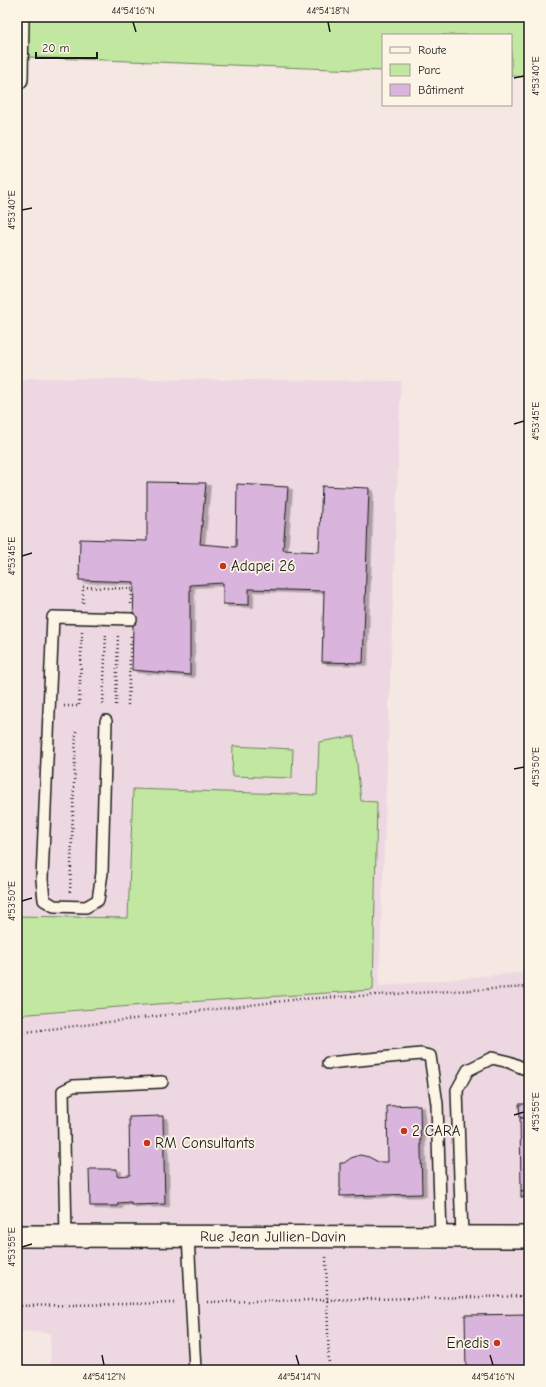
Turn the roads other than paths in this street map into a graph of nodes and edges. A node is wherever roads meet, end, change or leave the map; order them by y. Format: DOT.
graph roads {
  1 [pos="18,17"];
  2 [pos="17,79"];
  3 [pos="131,619"];
  4 [pos="106,721"];
  5 [pos="328,1063"];
  6 [pos="529,1068"];
  7 [pos="162,1082"];
  8 [pos="17,1236"];
  9 [pos="66,1236"];
  10 [pos="188,1236"];
  11 [pos="441,1237"];
  12 [pos="462,1237"];
  13 [pos="529,1237"];
  14 [pos="196,1370"];
  1 -- 2 [label="street"];
  3 -- 4 [label="lane"];
  5 -- 11 [label="lane"];
  6 -- 12 [label="lane"];
  7 -- 9 [label="lane"];
  8 -- 9 [label="street, Rue Jean Jullien-Davin"];
  9 -- 10 [label="street, Rue Jean Jullien-Davin"];
  10 -- 11 [label="street, Rue Jean Jullien-Davin"];
  10 -- 14 [label="lane"];
  11 -- 12 [label="street, Rue Jean Jullien-Davin"];
  12 -- 13 [label="street, Rue Jean Jullien-Davin"];
}
